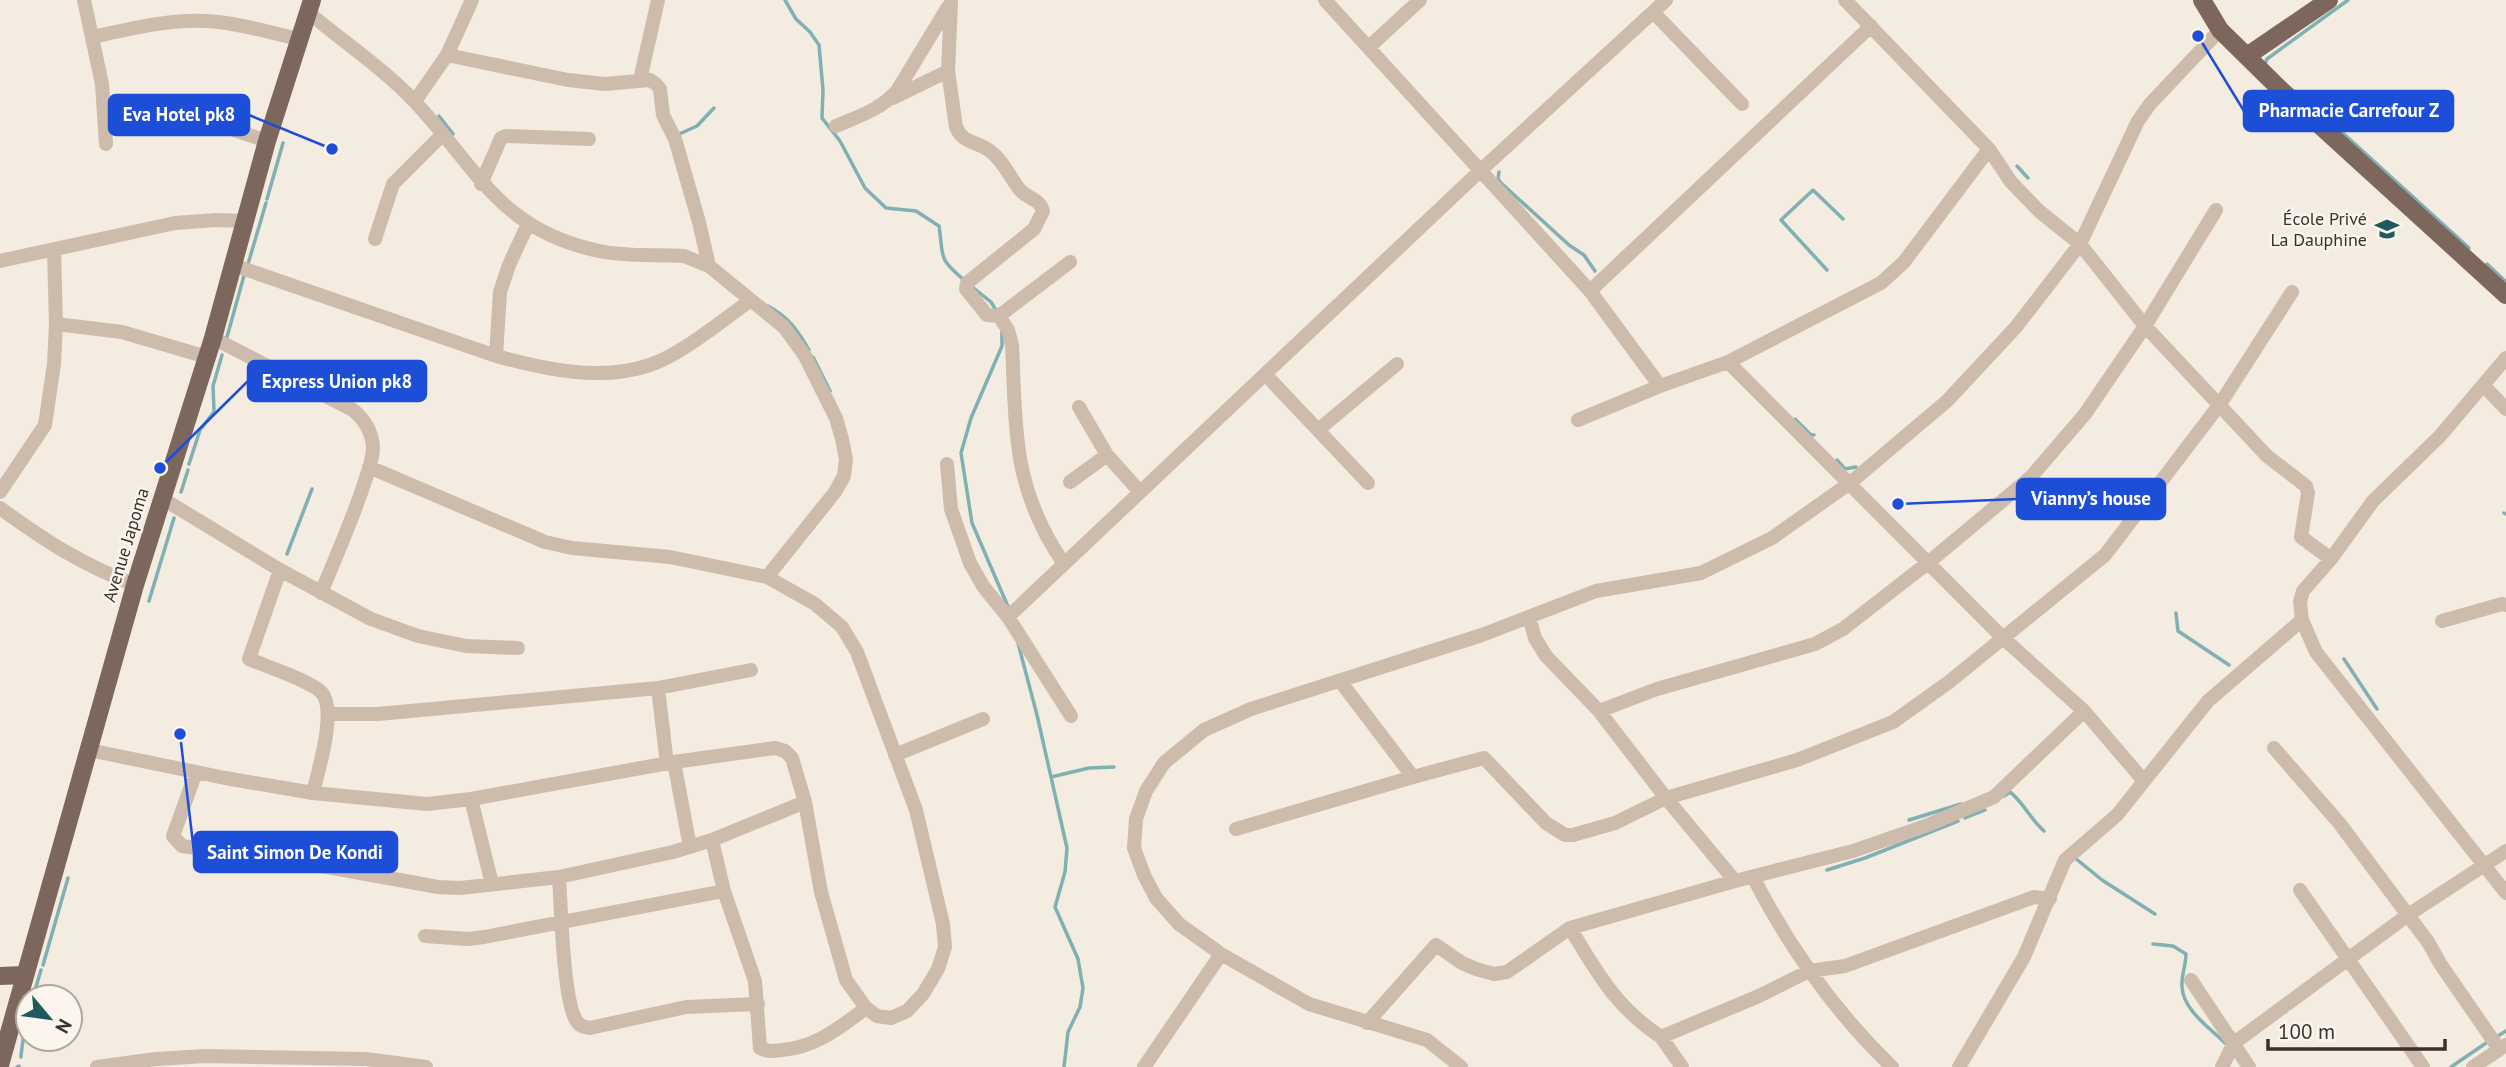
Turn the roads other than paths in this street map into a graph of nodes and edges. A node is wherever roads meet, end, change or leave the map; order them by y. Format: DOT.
graph roads {
  1 [pos="84,0"];
  2 [pos="472,0"];
  3 [pos="658,0"];
  4 [pos="1325,0"];
  5 [pos="1420,0"];
  6 [pos="1667,0"];
  7 [pos="1845,0"];
  8 [pos="2202,0"];
  9 [pos="2329,0"];
  10 [pos="951,1"];
  11 [pos="310,6"];
  12 [pos="1653,12"];
  13 [pos="1871,26"];
  14 [pos="2220,30"];
  15 [pos="93,37"];
  16 [pos="299,39"];
  17 [pos="1369,47"];
  18 [pos="447,55"];
  19 [pos="2247,55"];
  20 [pos="948,71"];
  21 [pos="639,80"];
  22 [pos="415,101"];
  23 [pos="105,104"];
  24 [pos="1742,104"];
  25 [pos="877,109"];
  26 [pos="836,126"];
  27 [pos="442,135"];
  28 [pos="589,139"];
  29 [pos="267,141"];
  30 [pos="106,144"];
  31 [pos="1989,149"];
  32 [pos="1481,170"];
  33 [pos="481,184"];
  34 [pos="2216,210"];
  35 [pos="245,221"];
  36 [pos="528,224"];
  37 [pos="375,239"];
  38 [pos="2080,244"];
  39 [pos="54,251"];
  40 [pos="0,261"];
  41 [pos="1070,262"];
  42 [pos="233,265"];
  43 [pos="709,266"];
  44 [pos="1590,291"];
  45 [pos="2292,292"];
  46 [pos="2506,295"];
  47 [pos="750,301"];
  48 [pos="999,316"];
  49 [pos="56,324"];
  50 [pos="2145,326"];
  51 [pos="213,338"];
  52 [pos="496,356"];
  53 [pos="207,357"];
  54 [pos="2506,358"];
  55 [pos="1728,362"];
  56 [pos="1396,364"];
  57 [pos="1265,374"];
  58 [pos="1660,386"];
  59 [pos="2484,386"];
  60 [pos="2220,404"];
  61 [pos="1079,407"];
  62 [pos="2506,409"];
  63 [pos="1578,420"];
  64 [pos="1318,430"];
  65 [pos="1107,455"];
  66 [pos="947,464"];
  67 [pos="369,467"];
  68 [pos="1070,482"];
  69 [pos="1368,483"];
  70 [pos="1850,483"];
  71 [pos="0,492"];
  72 [pos="1140,492"];
  73 [pos="163,499"];
  74 [pos="0,508"];
  75 [pos="2331,559"];
  76 [pos="1928,562"];
  77 [pos="1064,564"];
  78 [pos="280,570"];
  79 [pos="766,577"];
  80 [pos="135,585"];
  81 [pos="321,593"];
  82 [pos="2506,605"];
  83 [pos="1008,617"];
  84 [pos="1529,617"];
  85 [pos="2302,620"];
  86 [pos="2442,621"];
  87 [pos="2002,637"];
  88 [pos="518,648"];
  89 [pos="751,670"];
  90 [pos="1340,681"];
  91 [pos="658,688"];
  92 [pos="1599,711"];
  93 [pos="2084,711"];
  94 [pos="328,714"];
  95 [pos="1072,716"];
  96 [pos="983,719"];
  97 [pos="2274,748"];
  98 [pos="89,750"];
  99 [pos="895,755"];
  100 [pos="671,763"];
  101 [pos="195,772"];
  102 [pos="1413,777"];
  103 [pos="2144,781"];
  104 [pos="313,793"];
  105 [pos="1666,798"];
  106 [pos="471,799"];
  107 [pos="805,802"];
  108 [pos="1236,829"];
  109 [pos="712,839"];
  110 [pos="690,847"];
  111 [pos="2506,851"];
  112 [pos="2486,866"];
  113 [pos="559,877"];
  114 [pos="1754,877"];
  115 [pos="1735,881"];
  116 [pos="492,884"];
  117 [pos="724,891"];
  118 [pos="2300,891"];
  119 [pos="2506,893"];
  120 [pos="2050,899"];
  121 [pos="2408,915"];
  122 [pos="562,923"];
  123 [pos="1570,928"];
  124 [pos="425,936"];
  125 [pos="1221,954"];
  126 [pos="2348,958"];
  127 [pos="1809,971"];
  128 [pos="24,975"];
  129 [pos="0,976"];
  130 [pos="2191,981"];
  131 [pos="758,1004"];
  132 [pos="866,1009"];
  133 [pos="1367,1023"];
  134 [pos="1661,1037"];
  135 [pos="2234,1043"];
  136 [pos="2502,1047"];
  137 [pos="0,1065"];
  138 [pos="404,1065"];
  139 [pos="97,1067"];
  140 [pos="426,1067"];
  141 [pos="1144,1067"];
  142 [pos="1461,1067"];
  143 [pos="1682,1067"];
  144 [pos="1892,1067"];
  145 [pos="1959,1067"];
  146 [pos="2222,1067"];
  147 [pos="2249,1067"];
  148 [pos="2423,1067"];
  149 [pos="2473,1067"];
  1 -- 15 [label="street"];
  2 -- 18 [label="street"];
  3 -- 21 [label="street"];
  4 -- 17 [label="street"];
  5 -- 17 [label="street"];
  6 -- 12 [label="street"];
  7 -- 13 [label="street"];
  8 -- 14 [label="main road"];
  9 -- 19 [label="main road"];
  10 -- 20 [label="street"];
  10 -- 25 [label="street"];
  11 -- 16 [label="main road, Avenue Japoma"];
  11 -- 22 [label="street"];
  12 -- 24 [label="street"];
  12 -- 32 [label="street"];
  13 -- 31 [label="street"];
  13 -- 44 [label="street"];
  14 -- 19 [label="main road"];
  14 -- 38 [label="street"];
  15 -- 16 [label="street"];
  15 -- 23 [label="street"];
  16 -- 29 [label="main road, Avenue Japoma"];
  17 -- 32 [label="street"];
  18 -- 21 [label="street"];
  18 -- 22 [label="street"];
  19 -- 46 [label="main road"];
  20 -- 25 [label="street"];
  20 -- 48 [label="street"];
  21 -- 43 [label="street"];
  22 -- 27 [label="street"];
  23 -- 29 [label="street"];
  23 -- 30 [label="street"];
  25 -- 26 [label="street"];
  27 -- 33 [label="street"];
  27 -- 37 [label="street"];
  28 -- 33 [label="street"];
  29 -- 35 [label="main road, Avenue Japoma"];
  31 -- 38 [label="street"];
  31 -- 55 [label="street"];
  32 -- 44 [label="street"];
  32 -- 57 [label="street"];
  33 -- 36 [label="street"];
  34 -- 50 [label="street"];
  35 -- 39 [label="street"];
  35 -- 42 [label="main road, Avenue Japoma"];
  36 -- 43 [label="street"];
  36 -- 52 [label="street"];
  38 -- 50 [label="street"];
  38 -- 70 [label="street"];
  39 -- 40 [label="street"];
  39 -- 49 [label="street"];
  41 -- 48 [label="street"];
  42 -- 51 [label="main road, Avenue Japoma"];
  42 -- 52 [label="street"];
  43 -- 47 [label="street"];
  44 -- 58 [label="street"];
  45 -- 60 [label="street"];
  47 -- 52 [label="street"];
  47 -- 79 [label="street"];
  48 -- 77 [label="street"];
  49 -- 53 [label="street"];
  49 -- 71 [label="street"];
  50 -- 60 [label="street"];
  50 -- 76 [label="street"];
  51 -- 53 [label="main road, Avenue Japoma"];
  51 -- 67 [label="street"];
  53 -- 73 [label="main road, Avenue Japoma"];
  54 -- 59 [label="street"];
  55 -- 58 [label="street"];
  55 -- 70 [label="street"];
  56 -- 64 [label="street"];
  57 -- 64 [label="street"];
  57 -- 72 [label="street"];
  58 -- 63 [label="street"];
  59 -- 62 [label="street"];
  59 -- 75 [label="street"];
  60 -- 75 [label="street"];
  60 -- 87 [label="street"];
  61 -- 65 [label="street"];
  64 -- 69 [label="street"];
  65 -- 68 [label="street"];
  65 -- 72 [label="street"];
  66 -- 83 [label="street"];
  67 -- 79 [label="street"];
  67 -- 81 [label="street"];
  70 -- 76 [label="street"];
  70 -- 84 [label="street"];
  72 -- 77 [label="street"];
  73 -- 78 [label="street"];
  73 -- 80 [label="main road, Avenue Japoma"];
  74 -- 80 [label="street"];
  75 -- 85 [label="street"];
  76 -- 87 [label="street"];
  76 -- 92 [label="street"];
  77 -- 83 [label="street"];
  78 -- 81 [label="street"];
  78 -- 94 [label="street"];
  79 -- 99 [label="street"];
  80 -- 98 [label="main road, Avenue Japoma"];
  81 -- 88 [label="street"];
  82 -- 86 [label="street"];
  83 -- 95 [label="street"];
  84 -- 90 [label="street"];
  84 -- 92 [label="street"];
  85 -- 103 [label="street"];
  85 -- 112 [label="street"];
  87 -- 93 [label="street"];
  87 -- 105 [label="street"];
  89 -- 91 [label="street"];
  90 -- 102 [label="street"];
  90 -- 125 [label="street"];
  91 -- 94 [label="street"];
  91 -- 100 [label="street"];
  92 -- 105 [label="street"];
  93 -- 103 [label="street"];
  93 -- 114 [label="street"];
  94 -- 104 [label="street"];
  96 -- 99 [label="street"];
  97 -- 121 [label="street"];
  98 -- 101 [label="street"];
  98 -- 128 [label="main road, Avenue Japoma"];
  99 -- 132 [label="street"];
  100 -- 106 [label="street"];
  100 -- 107 [label="street"];
  100 -- 110 [label="street"];
  101 -- 104 [label="street"];
  101 -- 116 [label="street"];
  102 -- 105 [label="street"];
  102 -- 108 [label="street"];
  103 -- 120 [label="street"];
  104 -- 106 [label="street"];
  105 -- 115 [label="street"];
  106 -- 116 [label="street"];
  107 -- 109 [label="street"];
  107 -- 132 [label="street"];
  109 -- 110 [label="street"];
  109 -- 117 [label="street"];
  110 -- 113 [label="street"];
  111 -- 112 [label="street"];
  112 -- 119 [label="street"];
  112 -- 121 [label="street"];
  113 -- 116 [label="street"];
  113 -- 122 [label="street"];
  114 -- 115 [label="street"];
  114 -- 127 [label="street"];
  115 -- 123 [label="street"];
  117 -- 122 [label="street"];
  117 -- 131 [label="street"];
  118 -- 126 [label="street"];
  120 -- 127 [label="street"];
  120 -- 145 [label="street"];
  121 -- 126 [label="street"];
  121 -- 136 [label="street"];
  122 -- 124 [label="street"];
  122 -- 131 [label="street"];
  123 -- 133 [label="street"];
  123 -- 134 [label="street"];
  125 -- 133 [label="street"];
  125 -- 141 [label="street"];
  126 -- 135 [label="street"];
  126 -- 148 [label="street"];
  127 -- 134 [label="street"];
  127 -- 144 [label="street"];
  128 -- 129 [label="main road"];
  128 -- 137 [label="main road, Avenue Japoma"];
  130 -- 135 [label="street"];
  131 -- 132 [label="street"];
  133 -- 142 [label="street"];
  134 -- 143 [label="street"];
  135 -- 146 [label="street"];
  135 -- 147 [label="street"];
  136 -- 149 [label="street"];
  138 -- 139 [label="street"];
  138 -- 140 [label="street"];
}
